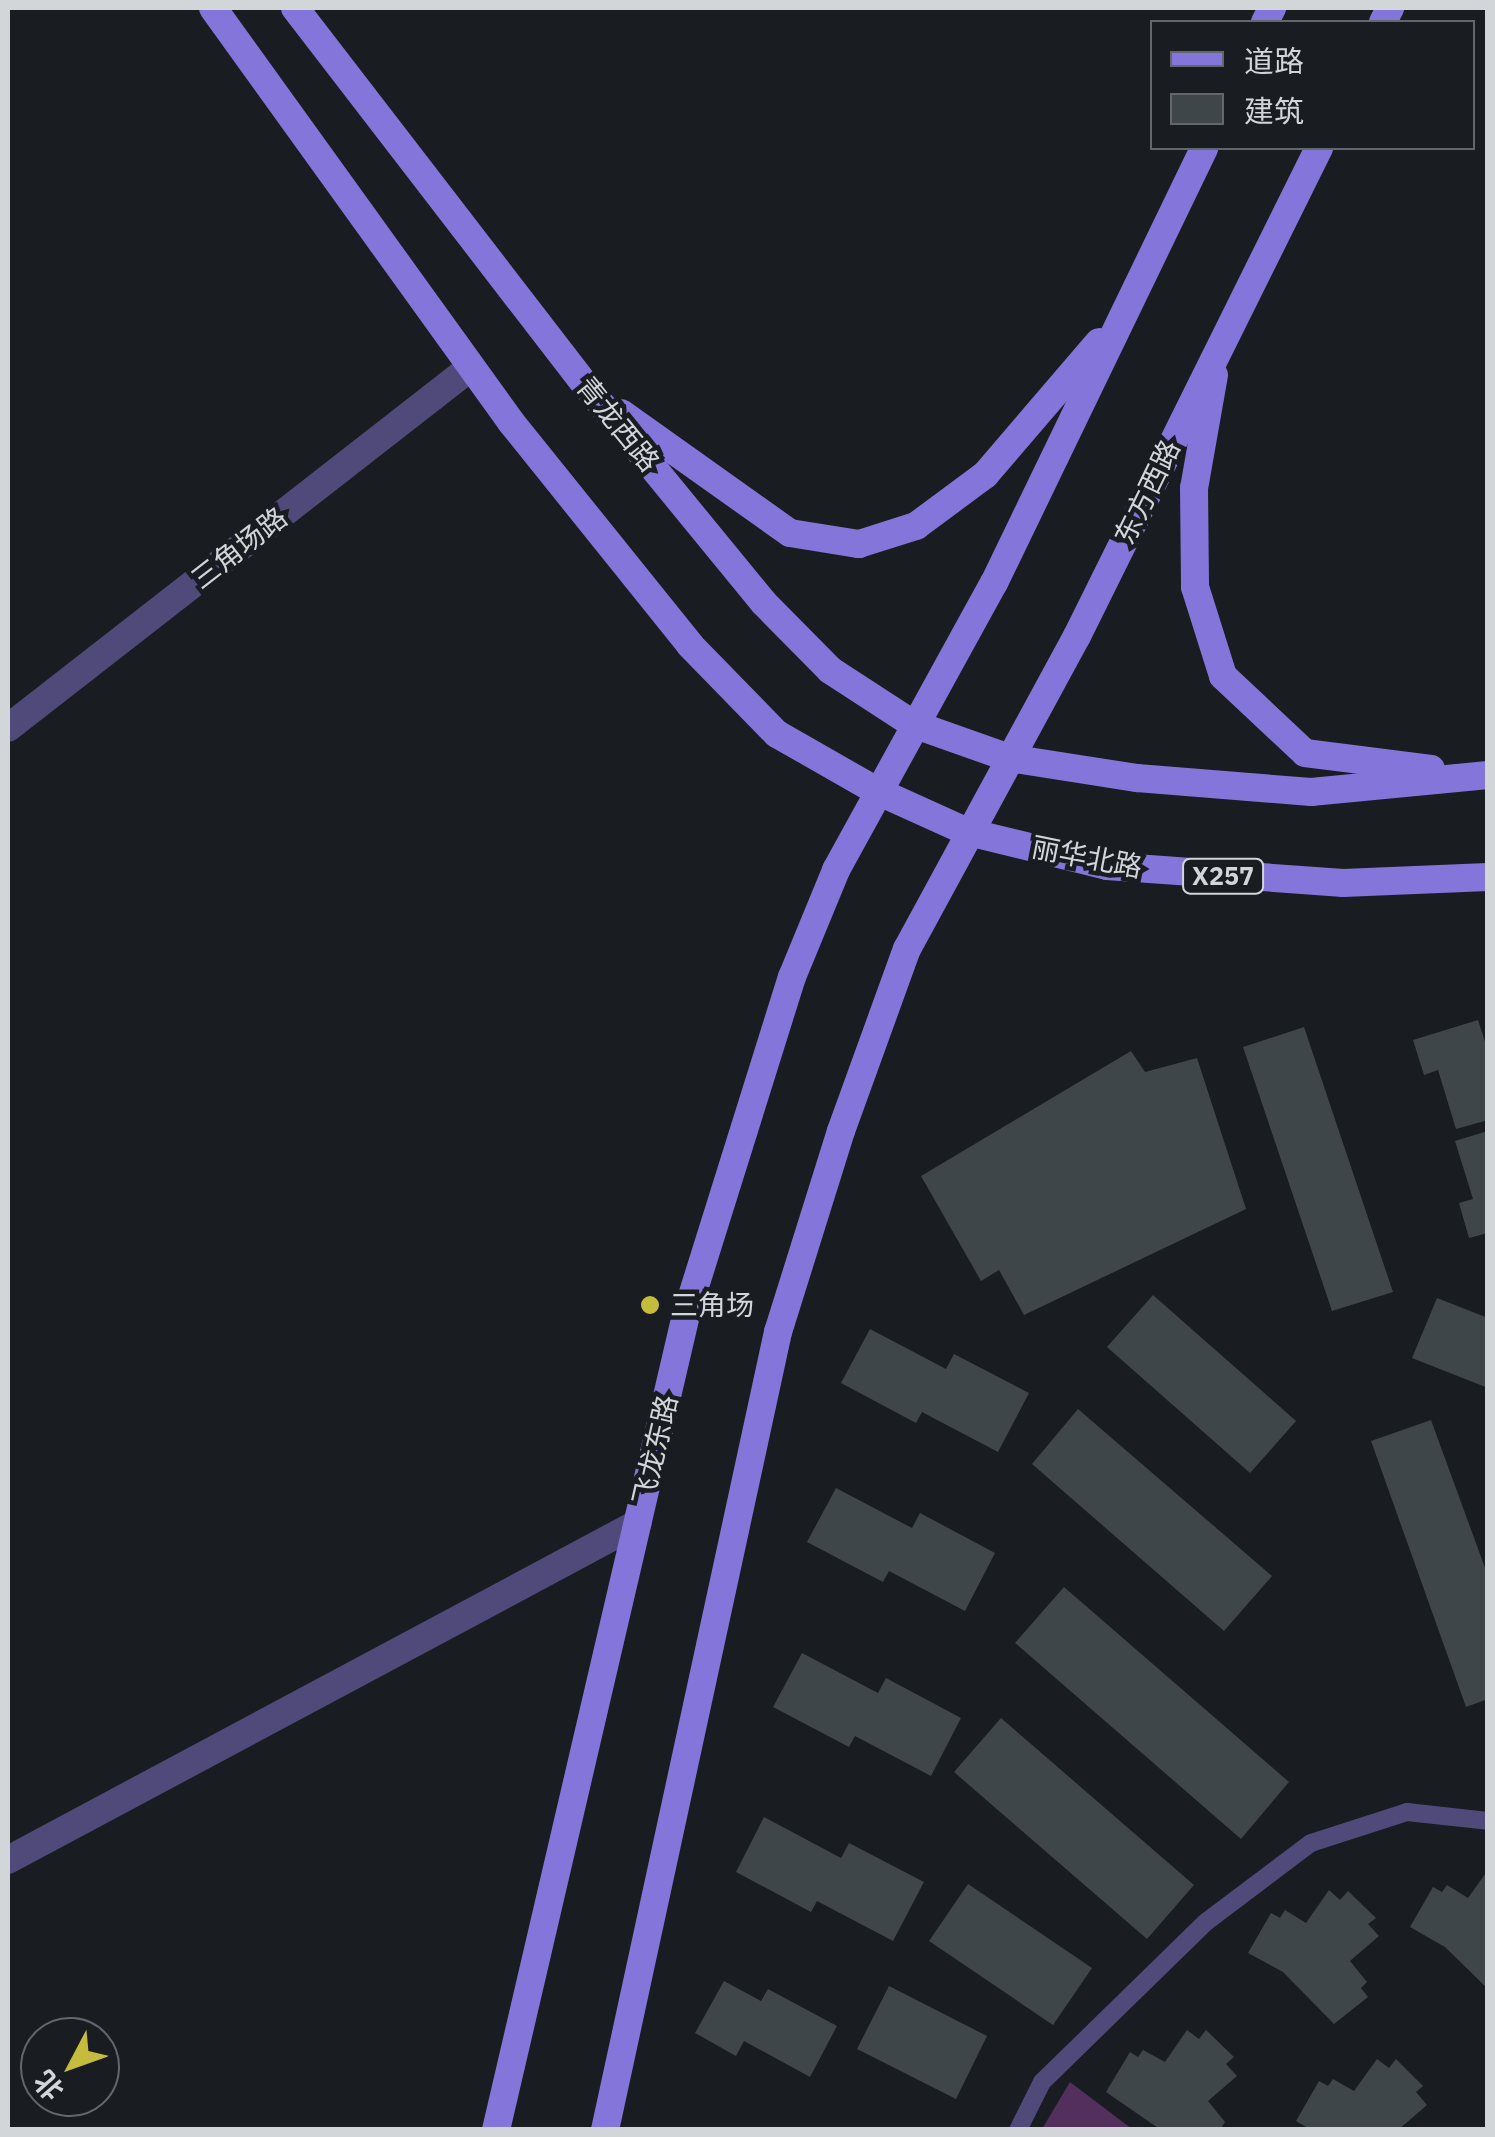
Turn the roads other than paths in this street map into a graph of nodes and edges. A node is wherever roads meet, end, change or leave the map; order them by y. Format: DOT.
graph roads {
  1 [pos="213,8"];
  2 [pos="294,8"];
  3 [pos="1203,150"];
  4 [pos="1318,150"];
  5 [pos="1126,310"];
  6 [pos="1220,342"];
  7 [pos="471,368"];
  8 [pos="592,392"];
  9 [pos="913,724"];
  10 [pos="8,728"];
  11 [pos="1010,758"];
  12 [pos="1482,775"];
  13 [pos="877,791"];
  14 [pos="968,832"];
  15 [pos="1485,877"];
  16 [pos="638,1523"];
  17 [pos="1488,1821"];
  18 [pos="8,1860"];
  19 [pos="496,2130"];
  20 [pos="606,2130"];
  21 [pos="1018,2130"];
  1 -- 7 [label="main road"];
  2 -- 8 [label="main road, 青龙西路"];
  3 -- 5 [label="main road"];
  4 -- 6 [label="main road, 东方西路"];
  5 -- 8 [label="main road"];
  5 -- 9 [label="main road"];
  6 -- 11 [label="main road, 东方西路"];
  6 -- 12 [label="main road"];
  7 -- 10 [label="street, 三角场路"];
  7 -- 13 [label="main road"];
  8 -- 9 [label="main road, 青龙西路"];
  9 -- 11 [label="main road, 青龙西路"];
  9 -- 13 [label="main road"];
  11 -- 12 [label="main road"];
  11 -- 14 [label="main road, 东方西路"];
  13 -- 14 [label="main road, 丽华北路 / X257"];
  13 -- 16 [label="main road, 飞龙东路"];
  14 -- 15 [label="main road, 丽华北路 / X257"];
  14 -- 20 [label="main road"];
  16 -- 18 [label="street"];
  16 -- 19 [label="main road, 飞龙东路"];
  17 -- 21 [label="lane"];
}
